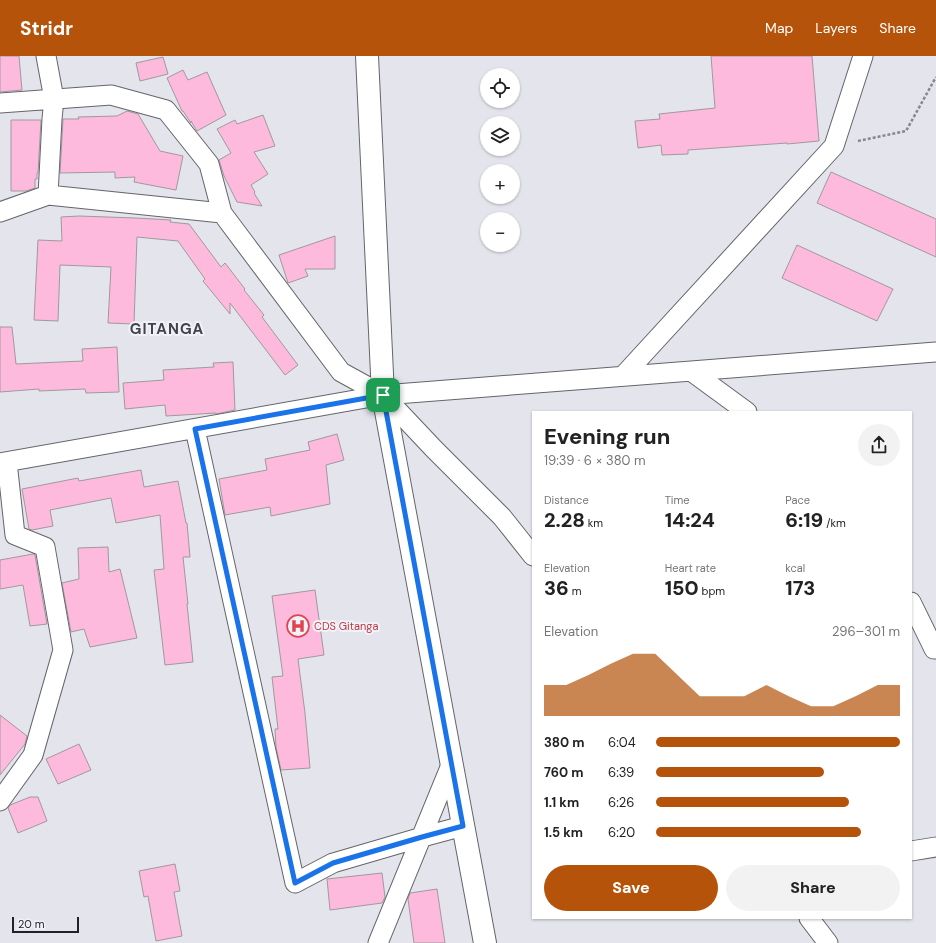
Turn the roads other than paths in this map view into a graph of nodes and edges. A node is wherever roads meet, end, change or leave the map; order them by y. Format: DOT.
graph roads {
  1 [pos="46,56"];
  2 [pos="367,56"];
  3 [pos="863,56"];
  4 [pos="54,99"];
  5 [pos="0,103"];
  6 [pos="48,195"];
  7 [pos="0,212"];
  8 [pos="222,213"];
  9 [pos="936,352"];
  10 [pos="691,371"];
  11 [pos="623,376"];
  12 [pos="383,395"];
  13 [pos="746,411"];
  14 [pos="195,429"];
  15 [pos="3,463"];
  16 [pos="532,555"];
  17 [pos="912,604"];
  18 [pos="936,649"];
  19 [pos="451,765"];
  20 [pos="0,801"];
  21 [pos="463,826"];
  22 [pos="422,837"];
  23 [pos="936,847"];
  24 [pos="912,852"];
  25 [pos="810,919"];
  26 [pos="378,943"];
  27 [pos="485,943"];
  28 [pos="828,943"];
  1 -- 4 [label="street"];
  2 -- 12 [label="main road"];
  3 -- 11 [label="street"];
  4 -- 5 [label="street"];
  4 -- 6 [label="street"];
  4 -- 8 [label="street"];
  6 -- 7 [label="street"];
  6 -- 8 [label="street"];
  8 -- 12 [label="street"];
  9 -- 10 [label="street"];
  10 -- 11 [label="street"];
  10 -- 13 [label="street"];
  11 -- 12 [label="street"];
  12 -- 14 [label="street"];
  12 -- 16 [label="street"];
  12 -- 19 [label="main road"];
  14 -- 15 [label="street"];
  14 -- 22 [label="street"];
  15 -- 20 [label="street"];
  17 -- 18 [label="street"];
  19 -- 21 [label="main road"];
  19 -- 22 [label="street"];
  21 -- 22 [label="street"];
  21 -- 27 [label="main road"];
  22 -- 26 [label="street"];
  23 -- 24 [label="street"];
  25 -- 28 [label="street"];
}
